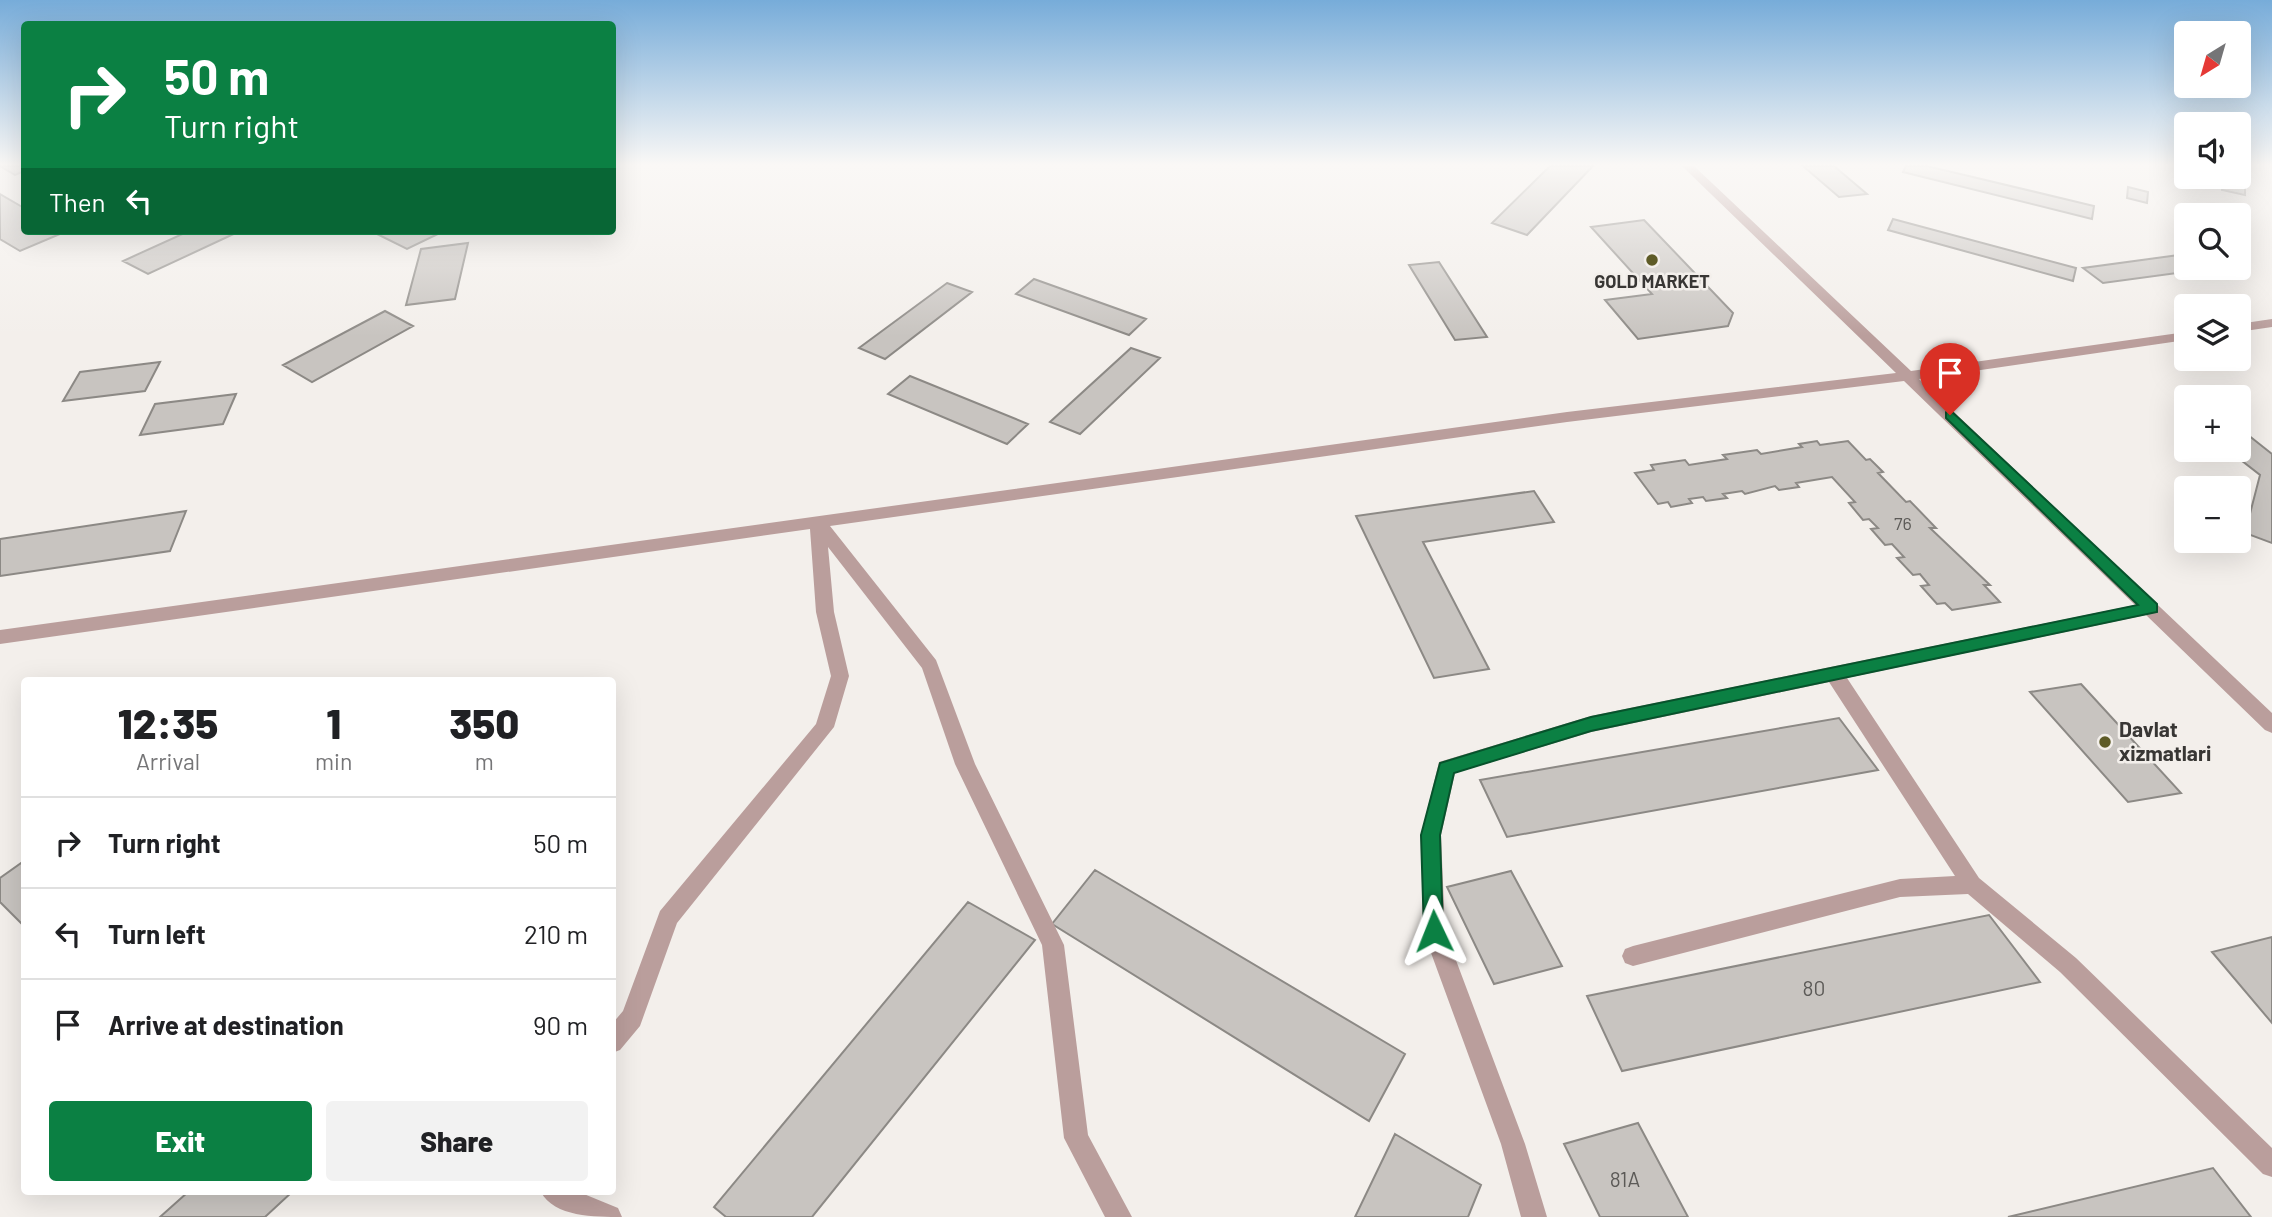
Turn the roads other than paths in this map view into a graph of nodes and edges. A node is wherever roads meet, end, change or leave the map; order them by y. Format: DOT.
graph roads {
  1 [pos="1748,223"];
  2 [pos="2272,323"];
  3 [pos="2251,326"];
  4 [pos="2174,338"];
  5 [pos="1910,376"];
  6 [pos="818,522"];
  7 [pos="2151,608"];
  8 [pos="0,637"];
  9 [pos="1834,674"];
  10 [pos="2272,725"];
  11 [pos="1972,885"];
  12 [pos="1633,956"];
  13 [pos="616,1037"];
  14 [pos="2272,1166"];
  15 [pos="560,1195"];
  16 [pos="609,1217"];
  17 [pos="1119,1217"];
  18 [pos="1534,1217"];
  1 -- 5 [label="street"];
  2 -- 3 [label="street"];
  4 -- 5 [label="street"];
  5 -- 6 [label="street"];
  5 -- 7 [label="street"];
  6 -- 8 [label="street"];
  6 -- 13 [label="street"];
  6 -- 17 [label="street"];
  7 -- 9 [label="street"];
  7 -- 10 [label="street"];
  9 -- 11 [label="street"];
  9 -- 18 [label="street"];
  11 -- 12 [label="street"];
  11 -- 14 [label="street"];
  15 -- 16 [label="street"];
}
